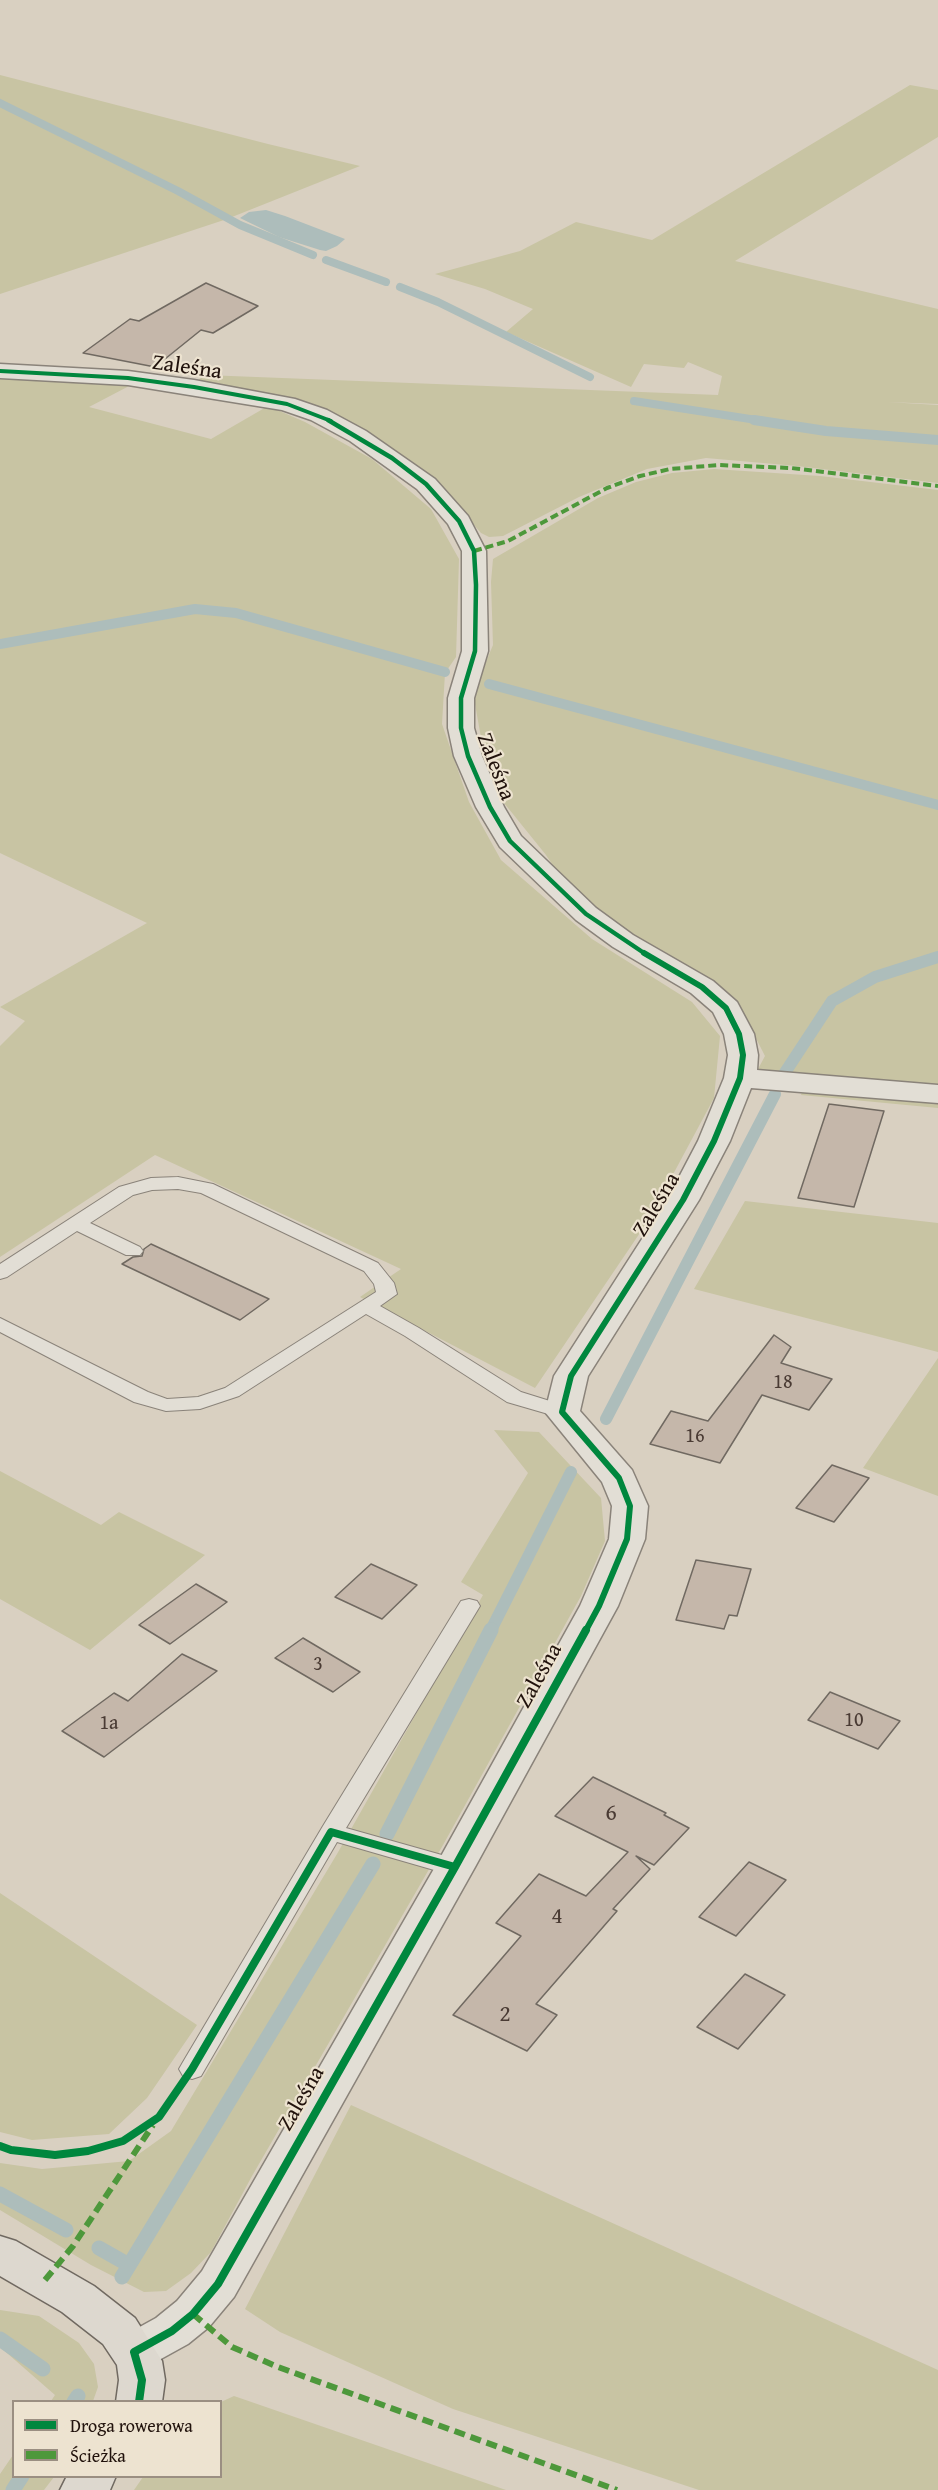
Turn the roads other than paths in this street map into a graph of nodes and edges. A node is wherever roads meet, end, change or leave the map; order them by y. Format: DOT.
graph roads {
  1 [pos="0,371"];
  2 [pos="740,1078"];
  3 [pos="938,1094"];
  4 [pos="76,1223"];
  5 [pos="133,1251"];
  6 [pos="0,1273"];
  7 [pos="365,1306"];
  8 [pos="0,1324"];
  9 [pos="562,1412"];
  10 [pos="469,1606"];
  11 [pos="331,1832"];
  12 [pos="455,1867"];
  13 [pos="192,2069"];
  14 [pos="0,2254"];
  15 [pos="134,2352"];
  16 [pos="138,2400"];
  1 -- 2 [label="street, Zaleśna"];
  2 -- 3 [label="street"];
  2 -- 9 [label="street, Zaleśna"];
  4 -- 5 [label="lane"];
  4 -- 6 [label="lane"];
  4 -- 7 [label="lane"];
  7 -- 8 [label="lane"];
  7 -- 9 [label="lane"];
  9 -- 12 [label="street, Zaleśna"];
  10 -- 11 [label="lane"];
  11 -- 12 [label="lane"];
  11 -- 13 [label="lane"];
  12 -- 15 [label="street, Zaleśna"];
  14 -- 15 [label="main road"];
  15 -- 16 [label="main road"];
}
